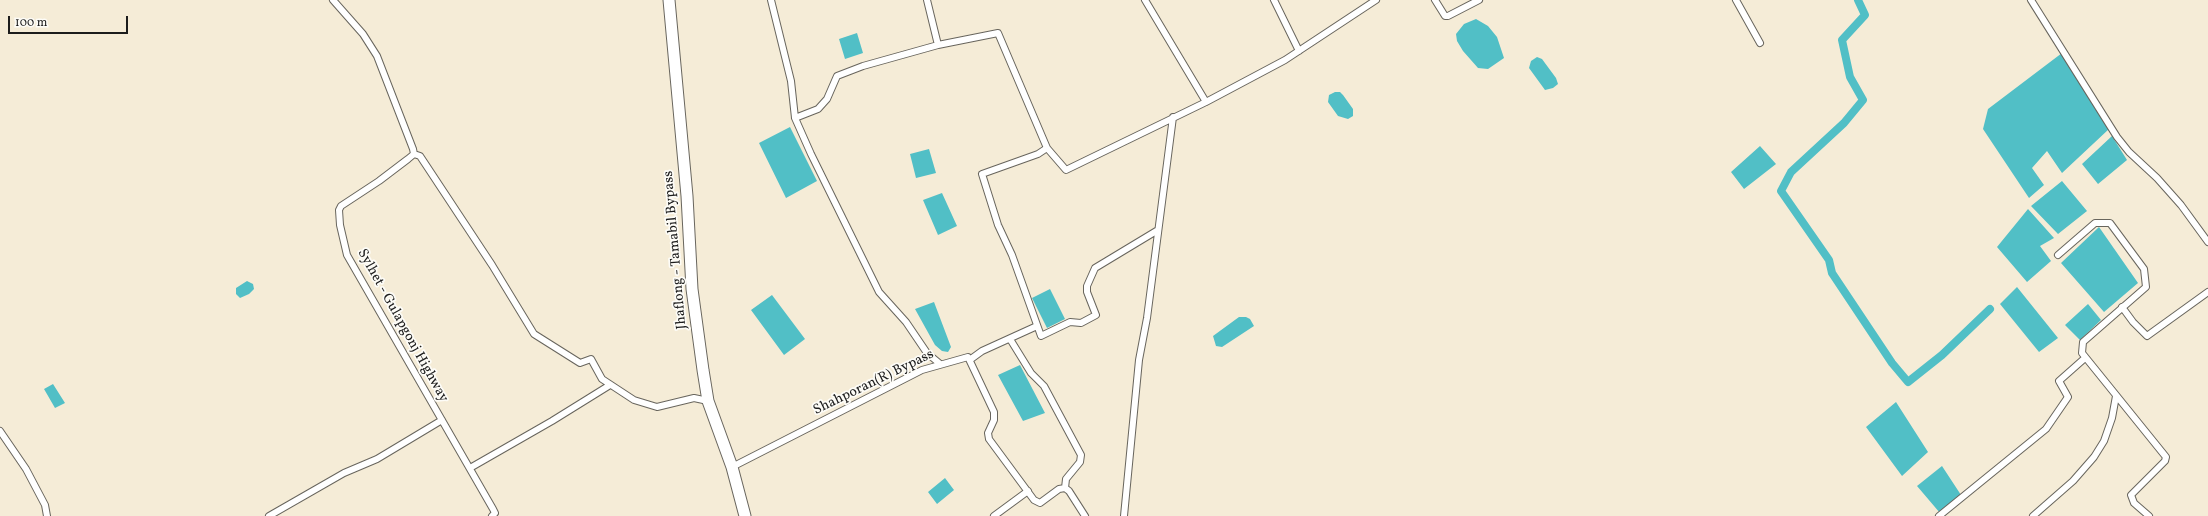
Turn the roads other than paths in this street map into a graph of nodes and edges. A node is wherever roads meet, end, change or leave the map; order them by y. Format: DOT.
graph roads {
  1 [pos="333,0"];
  2 [pos="669,0"];
  3 [pos="771,0"];
  4 [pos="927,0"];
  5 [pos="1145,0"];
  6 [pos="1274,0"];
  7 [pos="1376,0"];
  8 [pos="1435,0"];
  9 [pos="1479,0"];
  10 [pos="1736,0"];
  11 [pos="2031,0"];
  12 [pos="1760,43"];
  13 [pos="938,45"];
  14 [pos="1299,51"];
  15 [pos="1206,102"];
  16 [pos="795,118"];
  17 [pos="1173,118"];
  18 [pos="1047,148"];
  19 [pos="414,154"];
  20 [pos="1158,230"];
  21 [pos="2208,242"];
  22 [pos="2058,254"];
  23 [pos="2208,292"];
  24 [pos="2122,307"];
  25 [pos="1037,326"];
  26 [pos="1010,339"];
  27 [pos="2085,358"];
  28 [pos="971,359"];
  29 [pos="939,363"];
  30 [pos="610,385"];
  31 [pos="2116,396"];
  32 [pos="708,402"];
  33 [pos="442,420"];
  34 [pos="0,431"];
  35 [pos="732,467"];
  36 [pos="470,468"];
  37 [pos="1065,488"];
  38 [pos="1028,490"];
  39 [pos="47,516"];
  40 [pos="269,516"];
  41 [pos="492,516"];
  42 [pos="744,516"];
  43 [pos="994,516"];
  44 [pos="1085,516"];
  45 [pos="1124,516"];
  46 [pos="1939,516"];
  47 [pos="2034,516"];
  48 [pos="2149,516"];
  1 -- 19 [label="street"];
  2 -- 32 [label="highway, Jhaflong - Tamabil Bypass"];
  3 -- 16 [label="street"];
  4 -- 13 [label="street"];
  5 -- 15 [label="street"];
  6 -- 14 [label="street"];
  7 -- 14 [label="street"];
  8 -- 9 [label="street"];
  10 -- 12 [label="street"];
  11 -- 21 [label="street"];
  13 -- 16 [label="street"];
  13 -- 18 [label="street"];
  14 -- 15 [label="street"];
  15 -- 17 [label="street"];
  16 -- 29 [label="street"];
  17 -- 18 [label="street"];
  17 -- 20 [label="street"];
  18 -- 25 [label="street"];
  19 -- 30 [label="street"];
  19 -- 33 [label="street, Sylhet - Gulapgonj Highway"];
  20 -- 25 [label="street"];
  20 -- 45 [label="street"];
  22 -- 24 [label="street"];
  23 -- 24 [label="street"];
  24 -- 27 [label="street"];
  25 -- 26 [label="street"];
  26 -- 28 [label="street"];
  26 -- 37 [label="street"];
  27 -- 31 [label="street"];
  27 -- 46 [label="street"];
  28 -- 29 [label="street, Shahporan(R) Bypass"];
  28 -- 38 [label="street"];
  29 -- 35 [label="street, Shahporan(R) Bypass"];
  30 -- 32 [label="street"];
  30 -- 36 [label="street"];
  31 -- 47 [label="street"];
  31 -- 48 [label="street"];
  32 -- 35 [label="highway, Jhaflong - Tamabil Bypass"];
  33 -- 36 [label="street, Sylhet - Gulapgonj Highway"];
  33 -- 40 [label="street"];
  34 -- 39 [label="street"];
  35 -- 42 [label="highway, Jhaflong - Tamabil Bypass"];
  36 -- 41 [label="street, Sylhet - Gulapgonj Highway"];
  37 -- 38 [label="street"];
  37 -- 44 [label="street"];
  38 -- 43 [label="street"];
}
